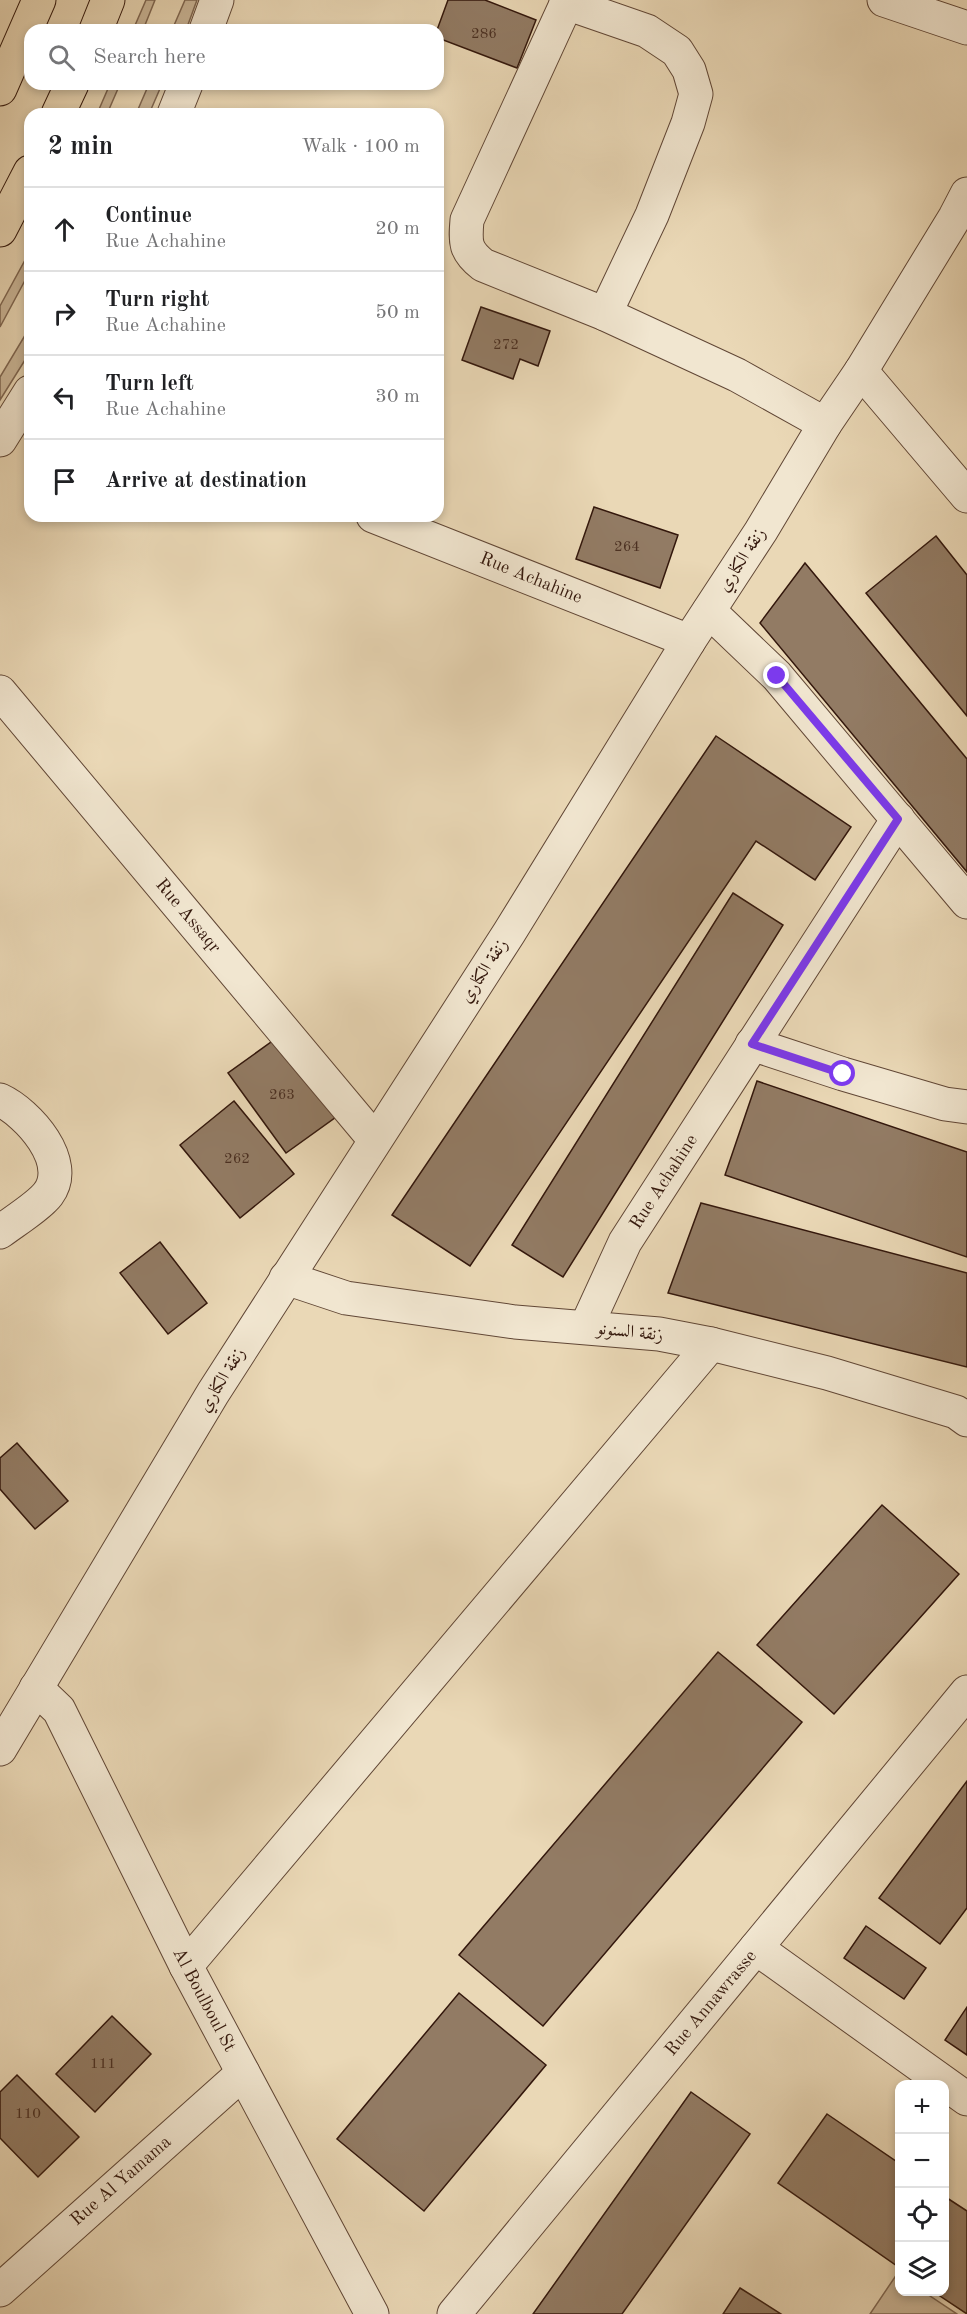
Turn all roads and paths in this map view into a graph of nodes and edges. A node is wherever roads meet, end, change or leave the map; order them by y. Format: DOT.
graph roads {
  1 [pos="39,0"];
  2 [pos="108,0"];
  3 [pos="217,0"];
  4 [pos="884,0"];
  5 [pos="567,1"];
  6 [pos="28,24"];
  7 [pos="98,24"];
  8 [pos="209,24"];
  9 [pos="967,28"];
  10 [pos="24,34"];
  11 [pos="0,89"];
  12 [pos="69,90"];
  13 [pos="184,90"];
  14 [pos="61,108"];
  15 [pos="176,108"];
  16 [pos="24,184"];
  17 [pos="967,194"];
  18 [pos="0,230"];
  19 [pos="605,314"];
  20 [pos="861,371"];
  21 [pos="24,402"];
  22 [pos="825,424"];
  23 [pos="0,440"];
  24 [pos="967,496"];
  25 [pos="388,522"];
  26 [pos="709,611"];
  27 [pos="689,640"];
  28 [pos="0,692"];
  29 [pos="898,819"];
  30 [pos="967,902"];
  31 [pos="752,1044"];
  32 [pos="0,1100"];
  33 [pos="967,1107"];
  34 [pos="375,1140"];
  35 [pos="0,1232"];
  36 [pos="286,1278"];
  37 [pos="586,1327"];
  38 [pos="711,1344"];
  39 [pos="963,1415"];
  40 [pos="36,1688"];
  41 [pos="967,1692"];
  42 [pos="4,1732"];
  43 [pos="756,1948"];
  44 [pos="186,1966"];
  45 [pos="243,2073"];
  46 [pos="967,2099"];
  47 [pos="0,2290"];
  48 [pos="372,2314"];
  49 [pos="454,2314"];
  1 -- 6 [label="main road"];
  2 -- 7 [label="main road"];
  3 -- 8 [label="street"];
  4 -- 9 [label="street"];
  5 -- 19 [label="street"];
  5 -- 19 [label="street"];
  10 -- 11 [label="main road"];
  12 -- 14 [label="main road"];
  13 -- 15 [label="street"];
  16 -- 18 [label="main road"];
  17 -- 20 [label="street, زنقة الكناري"];
  19 -- 22 [label="street"];
  20 -- 22 [label="street, زنقة الكناري"];
  20 -- 24 [label="street"];
  21 -- 23 [label="street"];
  22 -- 26 [label="street, زنقة الكناري"];
  25 -- 27 [label="street, Rue Achahine"];
  26 -- 27 [label="street, زنقة الكناري"];
  26 -- 29 [label="street"];
  27 -- 34 [label="street, زنقة الكناري"];
  28 -- 34 [label="street, Rue Assaqr"];
  29 -- 30 [label="street"];
  29 -- 31 [label="street, Rue Achahine"];
  31 -- 33 [label="street"];
  31 -- 37 [label="street, Rue Achahine"];
  32 -- 35 [label="street"];
  34 -- 36 [label="street, زنقة الكناري"];
  36 -- 37 [label="street, زنقة السنونو"];
  36 -- 40 [label="street, زنقة الكناري"];
  37 -- 38 [label="street, زنقة السنونو"];
  38 -- 39 [label="street, زنقة السنونو"];
  38 -- 44 [label="street"];
  40 -- 42 [label="street, زنقة الكناري"];
  40 -- 44 [label="street, Al Boulboul St"];
  41 -- 43 [label="street, Rue Annawrasse"];
  43 -- 46 [label="street"];
  43 -- 49 [label="street, Rue Annawrasse"];
  44 -- 45 [label="street, Al Boulboul St"];
  45 -- 47 [label="street, Rue Al Yamama"];
  45 -- 48 [label="street, Al Boulboul St"];
}
